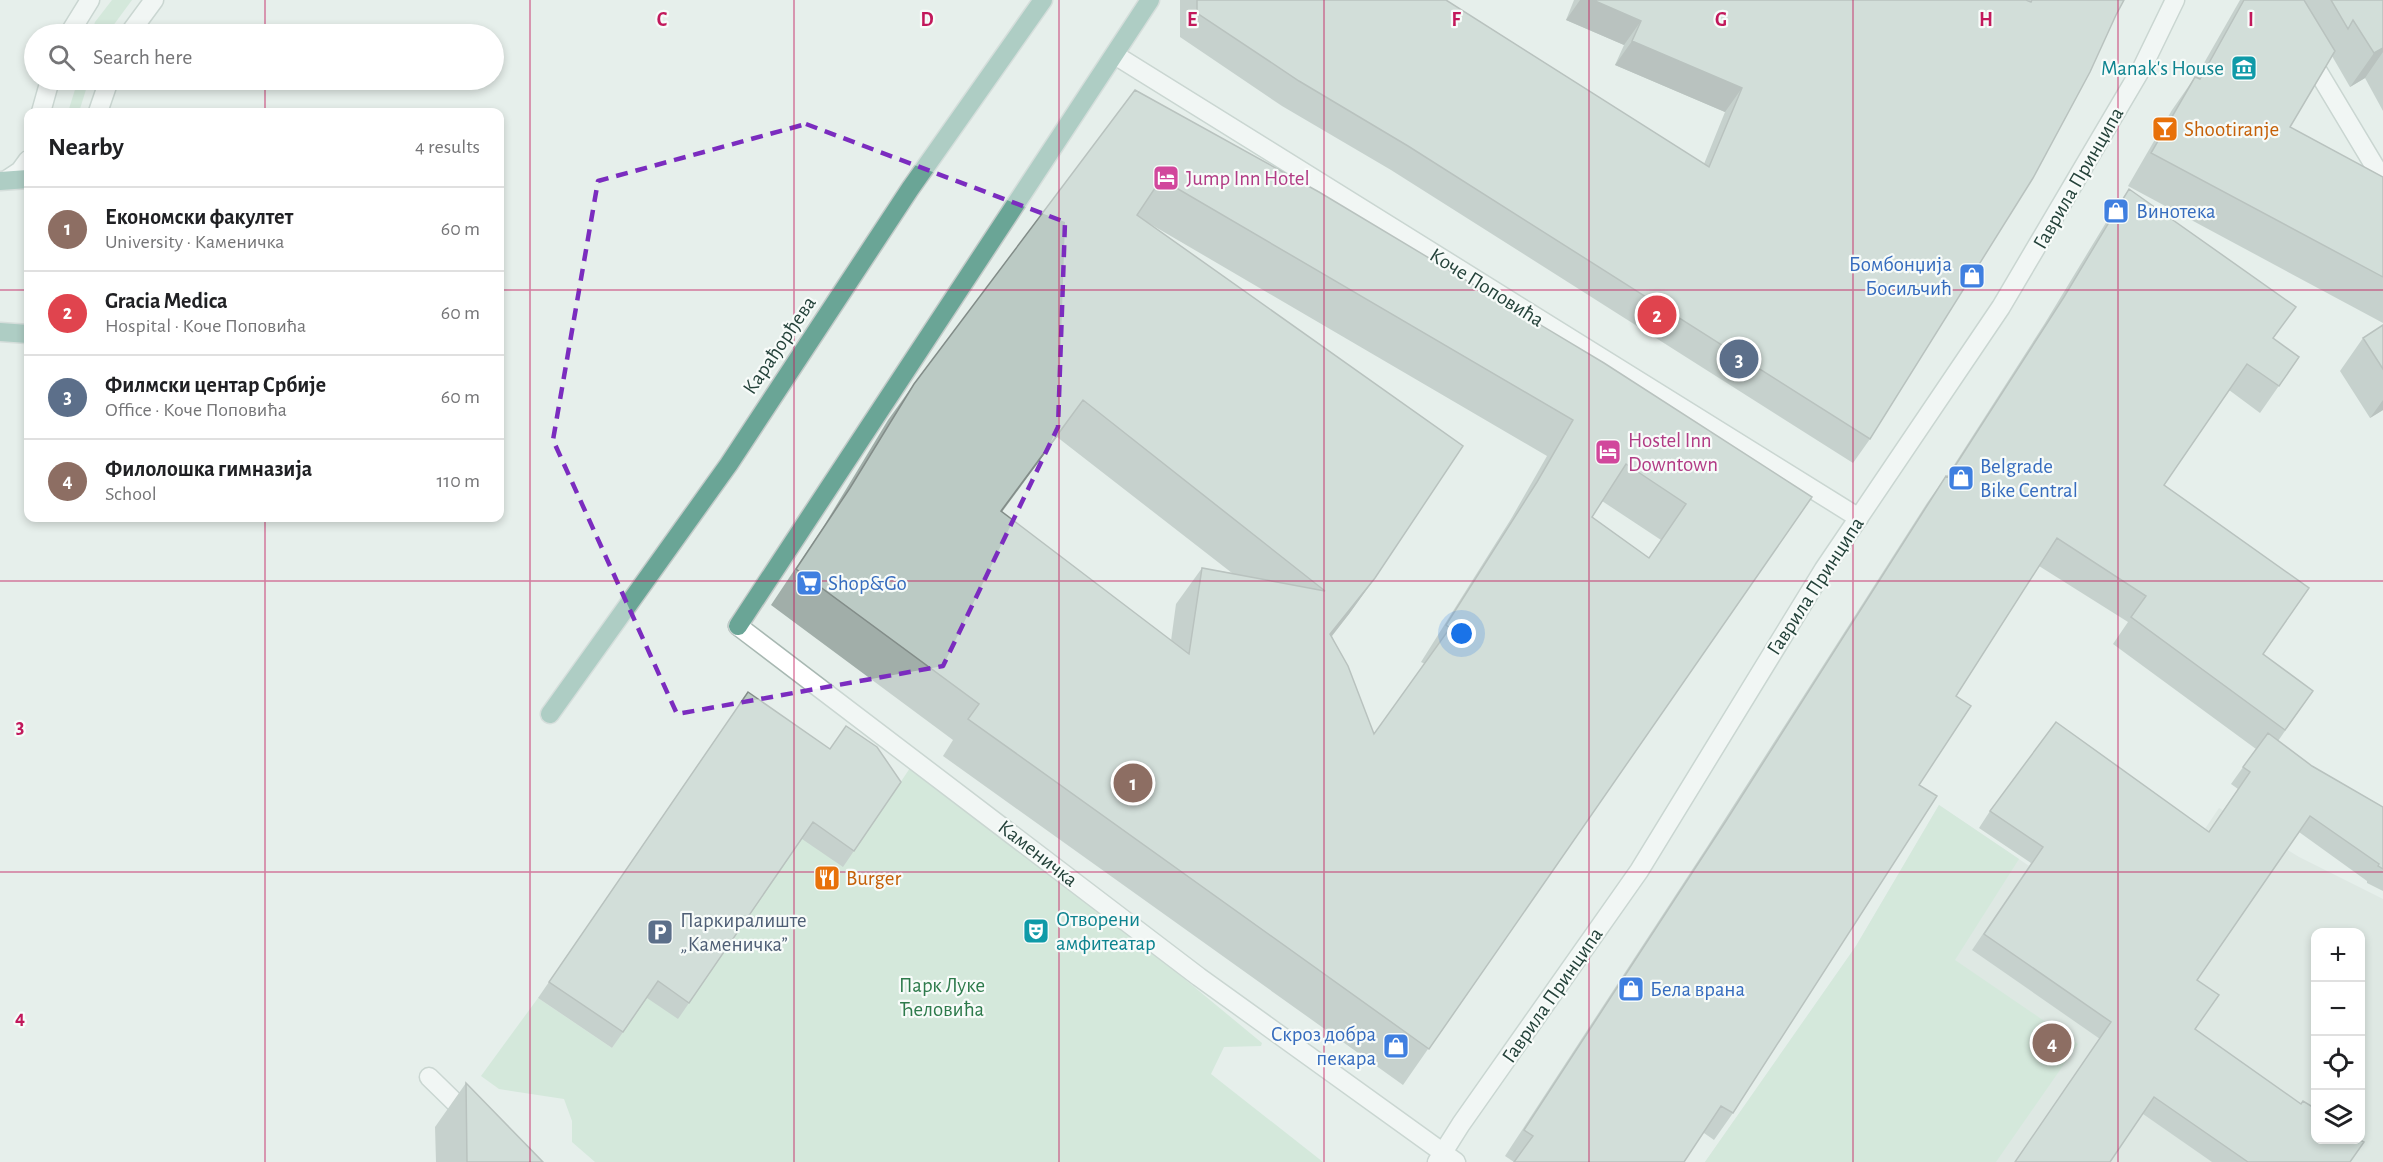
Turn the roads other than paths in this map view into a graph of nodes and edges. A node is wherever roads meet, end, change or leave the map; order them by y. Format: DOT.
graph roads {
  1 [pos="90,0"];
  2 [pos="154,0"];
  3 [pos="1043,0"];
  4 [pos="1150,0"];
  5 [pos="2175,0"];
  6 [pos="75,24"];
  7 [pos="136,24"];
  8 [pos="2298,40"];
  9 [pos="1115,55"];
  10 [pos="47,90"];
  11 [pos="106,90"];
  12 [pos="42,108"];
  13 [pos="99,108"];
  14 [pos="24,166"];
  15 [pos="24,179"];
  16 [pos="4,180"];
  17 [pos="2383,180"];
  18 [pos="0,332"];
  19 [pos="24,334"];
  20 [pos="1859,518"];
  21 [pos="738,626"];
  22 [pos="550,714"];
  23 [pos="429,1077"];
  24 [pos="483,1129"];
  25 [pos="1446,1159"];
  1 -- 6 [label="street"];
  2 -- 7 [label="street"];
  3 -- 22 [label="main road, Карађорђева"];
  4 -- 9 [label="main road"];
  5 -- 20 [label="street, Гаврила Принципа"];
  8 -- 17 [label="street"];
  9 -- 20 [label="street, Коче Поповића"];
  9 -- 21 [label="main road"];
  10 -- 12 [label="street"];
  11 -- 13 [label="street"];
  14 -- 16 [label="street"];
  15 -- 16 [label="main road"];
  18 -- 19 [label="main road"];
  20 -- 25 [label="street, Гаврила Принципа"];
  21 -- 25 [label="street, Каменичка"];
  23 -- 24 [label="street"];
}
